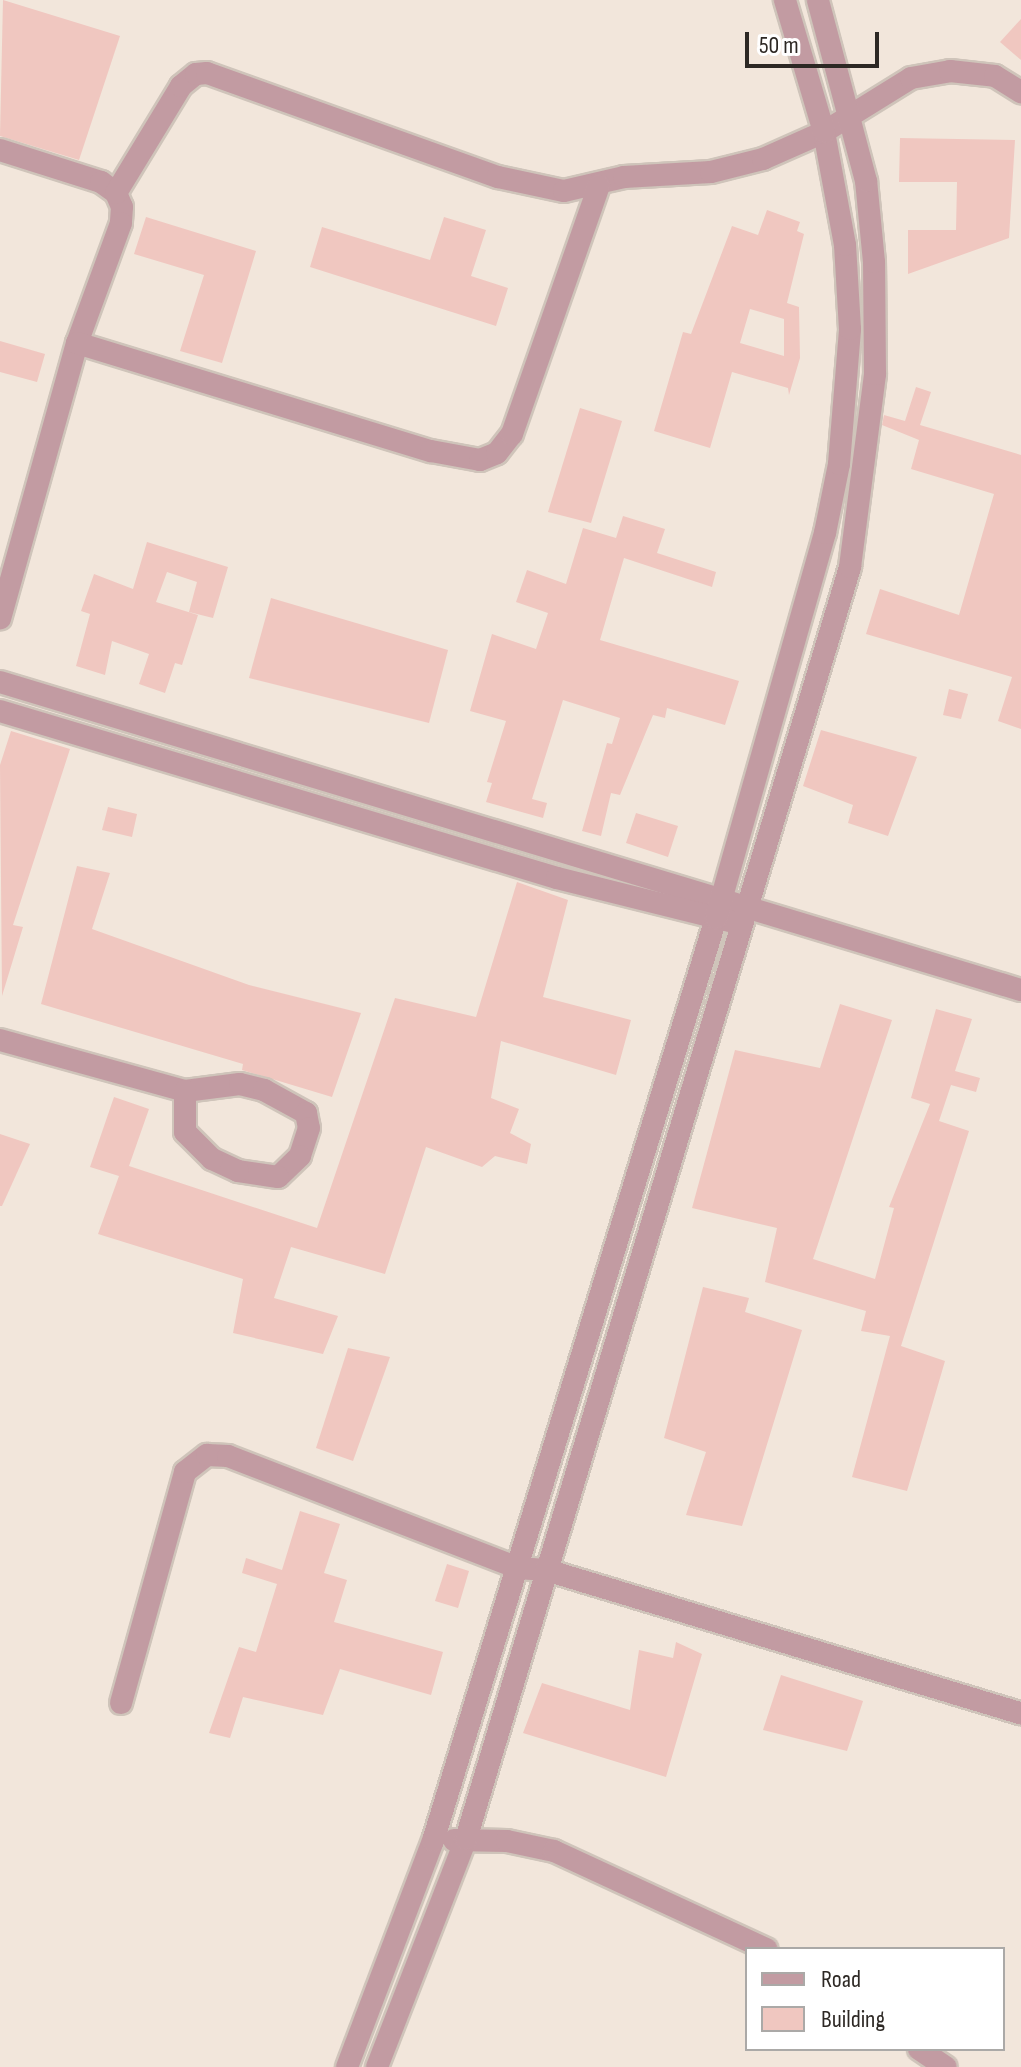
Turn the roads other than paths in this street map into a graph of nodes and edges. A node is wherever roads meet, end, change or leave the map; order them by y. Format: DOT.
graph roads {
  1 [pos="785,0"];
  2 [pos="818,0"];
  3 [pos="1021,92"];
  4 [pos="850,115"];
  5 [pos="824,132"];
  6 [pos="0,150"];
  7 [pos="599,186"];
  8 [pos="116,193"];
  9 [pos="77,343"];
  10 [pos="0,618"];
  11 [pos="0,682"];
  12 [pos="0,711"];
  13 [pos="261,776"];
  14 [pos="444,817"];
  15 [pos="435,840"];
  16 [pos="564,856"];
  17 [pos="557,878"];
  18 [pos="718,907"];
  19 [pos="743,914"];
  20 [pos="1021,990"];
  21 [pos="0,1041"];
  22 [pos="185,1091"];
  23 [pos="518,1568"];
  24 [pos="546,1570"];
  25 [pos="121,1703"];
  26 [pos="1021,1713"];
  27 [pos="466,1839"];
  28 [pos="433,1841"];
  29 [pos="762,1947"];
  30 [pos="922,2051"];
  31 [pos="347,2067"];
  32 [pos="377,2067"];
  33 [pos="946,2067"];
  1 -- 5 [label="street"];
  2 -- 4 [label="street"];
  3 -- 4 [label="street"];
  4 -- 5 [label="street"];
  4 -- 19 [label="street"];
  5 -- 7 [label="street"];
  5 -- 18 [label="street"];
  6 -- 8 [label="street"];
  7 -- 8 [label="street"];
  7 -- 9 [label="street"];
  8 -- 9 [label="street"];
  9 -- 10 [label="street"];
  11 -- 13 [label="street"];
  12 -- 13 [label="street"];
  13 -- 14 [label="street"];
  13 -- 15 [label="street"];
  14 -- 15 [label="street"];
  14 -- 16 [label="street"];
  15 -- 17 [label="street"];
  16 -- 17 [label="street"];
  16 -- 18 [label="street"];
  17 -- 18 [label="street"];
  18 -- 19 [label="street"];
  18 -- 23 [label="street"];
  19 -- 20 [label="street"];
  19 -- 24 [label="street"];
  21 -- 22 [label="street"];
  22 -- 22 [label="street"];
  23 -- 24 [label="street"];
  23 -- 25 [label="street"];
  23 -- 28 [label="street"];
  24 -- 26 [label="street"];
  24 -- 27 [label="street"];
  27 -- 28 [label="street"];
  27 -- 29 [label="street"];
  27 -- 32 [label="street"];
  28 -- 31 [label="street"];
  30 -- 33 [label="street"];
}
